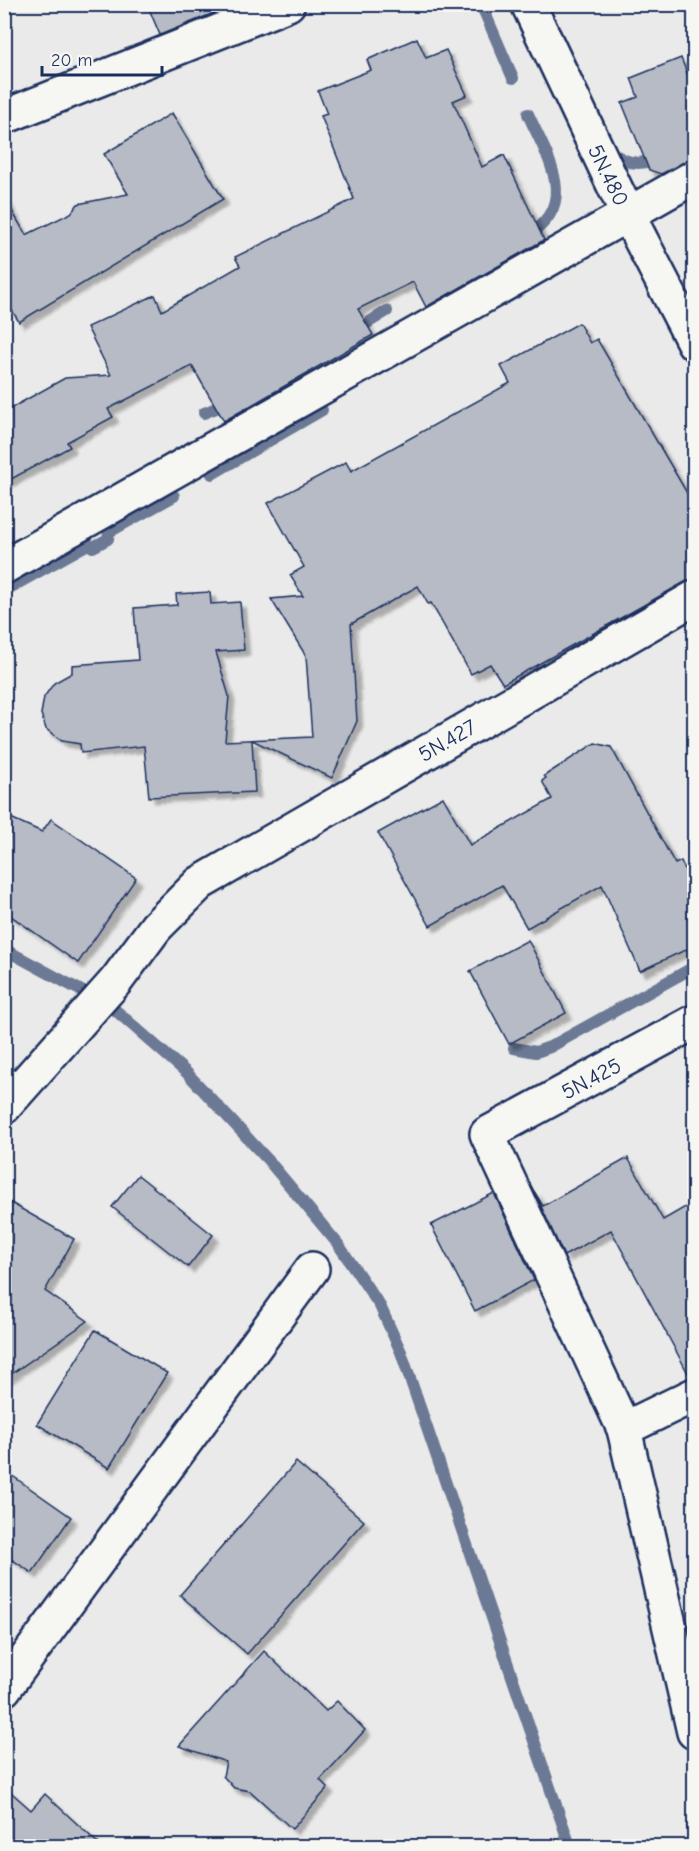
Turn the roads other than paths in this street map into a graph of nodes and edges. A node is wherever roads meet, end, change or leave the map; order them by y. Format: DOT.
graph roads {
  1 [pos="288,4"];
  2 [pos="528,4"];
  3 [pos="4,117"];
  4 [pos="694,177"];
  5 [pos="627,213"];
  6 [pos="694,343"];
  7 [pos="4,567"];
  8 [pos="694,598"];
  9 [pos="694,1022"];
  10 [pos="4,1107"];
  11 [pos="312,1269"];
  12 [pos="694,1395"];
  13 [pos="624,1429"];
  14 [pos="4,1689"];
  15 [pos="694,1732"];
  1 -- 3 [label="street"];
  2 -- 5 [label="street, 5N.480"];
  4 -- 5 [label="street"];
  5 -- 6 [label="street, 5N.480"];
  5 -- 7 [label="street"];
  8 -- 10 [label="street, 5N.427"];
  9 -- 13 [label="street, 5N.425"];
  11 -- 14 [label="street"];
  12 -- 13 [label="street"];
  13 -- 15 [label="street"];
}
